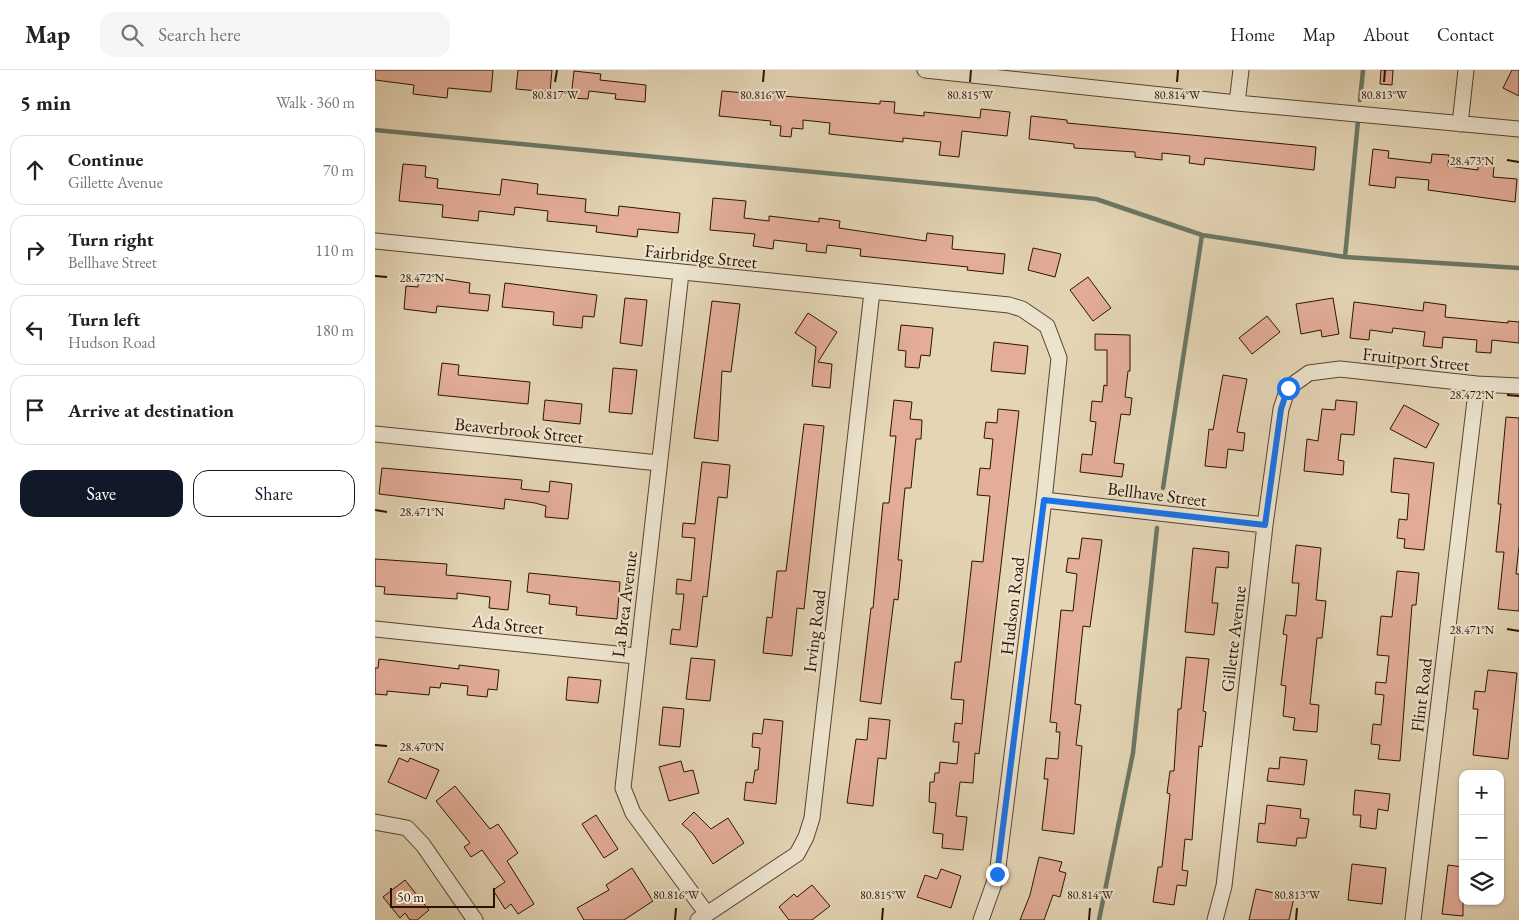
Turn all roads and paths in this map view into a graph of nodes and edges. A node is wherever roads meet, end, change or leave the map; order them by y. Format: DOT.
graph roads {
  1 [pos="925,70"];
  2 [pos="1241,70"];
  3 [pos="1466,70"];
  4 [pos="1047,76"];
  5 [pos="1237,103"];
  6 [pos="1460,124"];
  7 [pos="1519,129"];
  8 [pos="375,241"];
  9 [pos="681,273"];
  10 [pos="872,292"];
  11 [pos="1022,309"];
  12 [pos="1309,373"];
  13 [pos="1477,384"];
  14 [pos="1519,386"];
  15 [pos="375,434"];
  16 [pos="659,463"];
  17 [pos="1044,500"];
  18 [pos="1265,525"];
  19 [pos="375,629"];
  20 [pos="636,656"];
  21 [pos="375,822"];
  22 [pos="703,917"];
  23 [pos="475,920"];
  24 [pos="981,920"];
  25 [pos="1215,920"];
  26 [pos="1413,920"];
  1 -- 4 [label="street"];
  2 -- 5 [label="street"];
  3 -- 6 [label="street"];
  4 -- 5 [label="street"];
  5 -- 6 [label="street"];
  6 -- 7 [label="street"];
  8 -- 9 [label="street, Fairbridge Street"];
  9 -- 10 [label="street, Fairbridge Street"];
  9 -- 16 [label="street, La Brea Avenue"];
  10 -- 11 [label="street, Fairbridge Street"];
  10 -- 22 [label="street, Irving Road"];
  11 -- 17 [label="street, Hudson Road"];
  12 -- 13 [label="street, Fruitport Street"];
  12 -- 18 [label="street, Gillette Avenue"];
  13 -- 14 [label="street, Fruitport Street"];
  13 -- 26 [label="street, Flint Road"];
  15 -- 16 [label="street, Beaverbrook Street"];
  16 -- 20 [label="street, La Brea Avenue"];
  17 -- 18 [label="street, Bellhave Street"];
  17 -- 24 [label="street, Hudson Road"];
  18 -- 25 [label="street, Gillette Avenue"];
  19 -- 20 [label="street, Ada Street"];
  20 -- 22 [label="street, La Brea Avenue"];
  21 -- 23 [label="street"];
}
